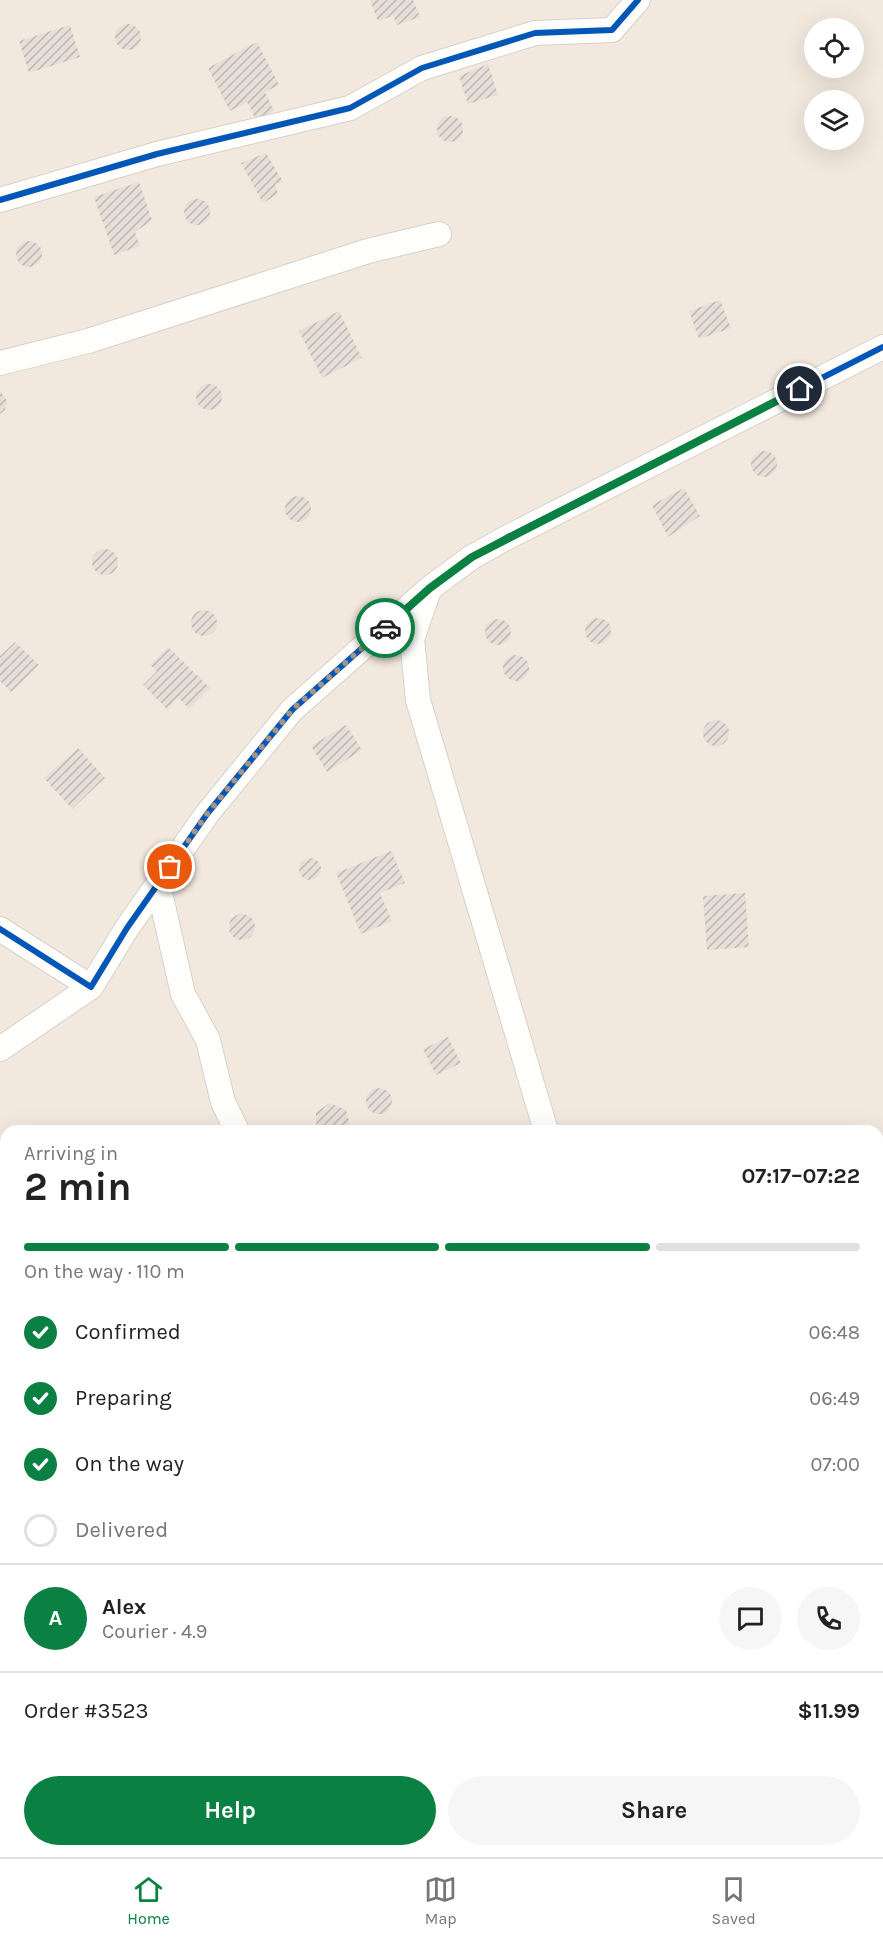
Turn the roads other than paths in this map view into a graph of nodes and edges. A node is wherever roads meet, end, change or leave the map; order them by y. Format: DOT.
graph roads {
  1 [pos="638,0"];
  2 [pos="0,200"];
  3 [pos="439,234"];
  4 [pos="883,347"];
  5 [pos="0,363"];
  6 [pos="430,588"];
  7 [pos="158,884"];
  8 [pos="0,929"];
  9 [pos="91,987"];
  10 [pos="0,1049"];
  11 [pos="234,1125"];
  12 [pos="544,1125"];
  1 -- 2 [label="street"];
  3 -- 5 [label="street"];
  4 -- 6 [label="street"];
  6 -- 7 [label="street"];
  6 -- 12 [label="street"];
  7 -- 9 [label="street"];
  7 -- 11 [label="street"];
  8 -- 9 [label="street"];
  9 -- 10 [label="street"];
}
